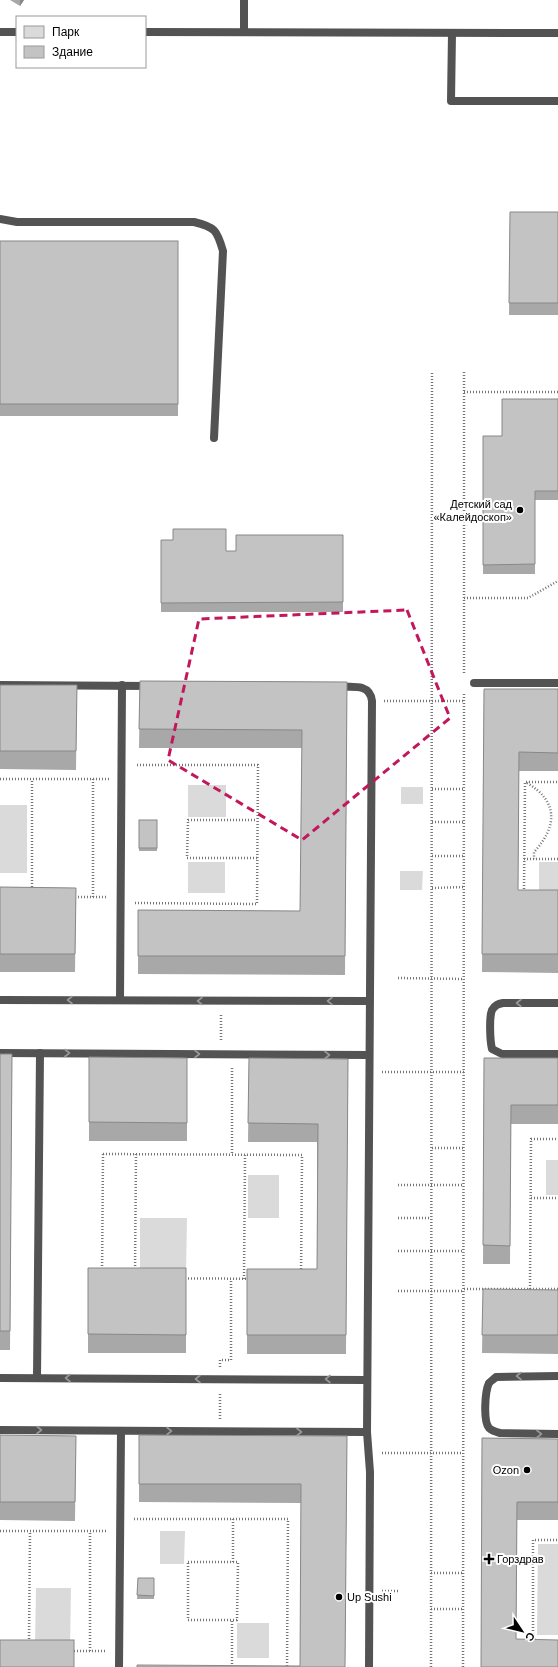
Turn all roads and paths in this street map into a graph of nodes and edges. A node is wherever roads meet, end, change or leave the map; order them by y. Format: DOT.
graph roads {
  1 [pos="244,0"];
  2 [pos="0,32"];
  3 [pos="16,32"];
  4 [pos="146,32"];
  5 [pos="244,32"];
  6 [pos="452,33"];
  7 [pos="558,33"];
  8 [pos="558,101"];
  9 [pos="0,219"];
  10 [pos="432,371"];
  11 [pos="464,371"];
  12 [pos="464,392"];
  13 [pos="558,392"];
  14 [pos="214,438"];
  15 [pos="558,581"];
  16 [pos="464,598"];
  17 [pos="464,675"];
  18 [pos="474,683"];
  19 [pos="558,683"];
  20 [pos="0,685"];
  21 [pos="122,686"];
  22 [pos="162,686"];
  23 [pos="327,686"];
  24 [pos="464,689"];
  25 [pos="372,701"];
  26 [pos="432,701"];
  27 [pos="464,701"];
  28 [pos="163,765"];
  29 [pos="0,779"];
  30 [pos="32,779"];
  31 [pos="76,779"];
  32 [pos="94,779"];
  33 [pos="525,782"];
  34 [pos="558,782"];
  35 [pos="432,789"];
  36 [pos="464,789"];
  37 [pos="257,820"];
  38 [pos="432,822"];
  39 [pos="464,822"];
  40 [pos="432,856"];
  41 [pos="464,856"];
  42 [pos="257,858"];
  43 [pos="524,858"];
  44 [pos="534,859"];
  45 [pos="558,859"];
  46 [pos="464,887"];
  47 [pos="432,888"];
  48 [pos="32,897"];
  49 [pos="68,897"];
  50 [pos="75,897"];
  51 [pos="93,897"];
  52 [pos="524,898"];
  53 [pos="162,903"];
  54 [pos="398,978"];
  55 [pos="432,978"];
  56 [pos="464,979"];
  57 [pos="0,1000"];
  58 [pos="120,1000"];
  59 [pos="370,1001"];
  60 [pos="558,1003"];
  61 [pos="0,1053"];
  62 [pos="40,1053"];
  63 [pos="558,1054"];
  64 [pos="369,1055"];
  65 [pos="369,1072"];
  66 [pos="432,1072"];
  67 [pos="464,1072"];
  68 [pos="233,1081"];
  69 [pos="558,1139"];
  70 [pos="432,1148"];
  71 [pos="464,1148"];
  72 [pos="136,1154"];
  73 [pos="232,1154"];
  74 [pos="245,1155"];
  75 [pos="398,1185"];
  76 [pos="432,1185"];
  77 [pos="464,1185"];
  78 [pos="530,1198"];
  79 [pos="558,1198"];
  80 [pos="398,1218"];
  81 [pos="432,1218"];
  82 [pos="398,1251"];
  83 [pos="432,1251"];
  84 [pos="463,1251"];
  85 [pos="135,1278"];
  86 [pos="231,1279"];
  87 [pos="244,1279"];
  88 [pos="530,1289"];
  89 [pos="558,1289"];
  90 [pos="464,1290"];
  91 [pos="398,1291"];
  92 [pos="432,1291"];
  93 [pos="231,1348"];
  94 [pos="558,1376"];
  95 [pos="0,1378"];
  96 [pos="37,1378"];
  97 [pos="367,1380"];
  98 [pos="0,1430"];
  99 [pos="121,1431"];
  100 [pos="367,1432"];
  101 [pos="558,1434"];
  102 [pos="369,1453"];
  103 [pos="431,1453"];
  104 [pos="463,1453"];
  105 [pos="149,1519"];
  106 [pos="233,1519"];
  107 [pos="0,1531"];
  108 [pos="30,1531"];
  109 [pos="75,1531"];
  110 [pos="90,1531"];
  111 [pos="558,1540"];
  112 [pos="233,1562"];
  113 [pos="431,1573"];
  114 [pos="463,1573"];
  115 [pos="431,1609"];
  116 [pos="463,1609"];
  117 [pos="232,1620"];
  118 [pos="539,1640"];
  119 [pos="29,1642"];
  120 [pos="67,1651"];
  121 [pos="75,1651"];
  122 [pos="90,1651"];
  123 [pos="119,1667"];
  124 [pos="232,1667"];
  125 [pos="287,1667"];
  126 [pos="369,1667"];
  127 [pos="431,1667"];
  128 [pos="463,1667"];
  1 -- 5 [label="lane"];
  2 -- 3 [label="lane"];
  4 -- 5 [label="lane"];
  5 -- 6 [label="lane"];
  6 -- 7 [label="lane"];
  6 -- 8 [label="lane"];
  9 -- 14 [label="lane"];
  10 -- 26 [label="path"];
  11 -- 12 [label="path"];
  12 -- 13 [label="path"];
  12 -- 16 [label="path"];
  15 -- 16 [label="path"];
  16 -- 17 [label="path"];
  18 -- 19 [label="lane"];
  20 -- 21 [label="lane"];
  21 -- 22 [label="lane"];
  21 -- 58 [label="lane"];
  23 -- 25 [label="lane"];
  24 -- 27 [label="path"];
  25 -- 26 [label="path"];
  25 -- 59 [label="lane"];
  26 -- 27 [label="path"];
  26 -- 35 [label="path"];
  27 -- 36 [label="path"];
  28 -- 37 [label="path"];
  29 -- 30 [label="path"];
  30 -- 31 [label="path"];
  30 -- 48 [label="path"];
  32 -- 51 [label="path"];
  33 -- 34 [label="path"];
  33 -- 43 [label="path"];
  33 -- 44 [label="path"];
  35 -- 36 [label="path"];
  35 -- 38 [label="path"];
  36 -- 39 [label="path"];
  37 -- 42 [label="path"];
  37 -- 42 [label="path"];
  38 -- 39 [label="path"];
  38 -- 40 [label="path"];
  39 -- 41 [label="path"];
  40 -- 41 [label="path"];
  40 -- 47 [label="path"];
  41 -- 46 [label="path"];
  42 -- 53 [label="path"];
  43 -- 44 [label="path"];
  43 -- 52 [label="path"];
  44 -- 45 [label="path"];
  46 -- 47 [label="path"];
  46 -- 56 [label="path"];
  47 -- 55 [label="path"];
  49 -- 50 [label="path"];
  54 -- 55 [label="path"];
  55 -- 56 [label="path"];
  55 -- 66 [label="path"];
  56 -- 67 [label="path"];
  58 -- 57 [label="lane, one-way"];
  59 -- 58 [label="lane, one-way"];
  59 -- 64 [label="lane"];
  60 -- 63 [label="lane, one-way"];
  61 -- 62 [label="lane"];
  62 -- 64 [label="lane, one-way"];
  62 -- 96 [label="lane"];
  64 -- 65 [label="lane"];
  65 -- 66 [label="path"];
  65 -- 97 [label="lane"];
  66 -- 67 [label="path"];
  66 -- 70 [label="path"];
  67 -- 71 [label="path"];
  68 -- 73 [label="path"];
  69 -- 78 [label="path"];
  70 -- 71 [label="path"];
  70 -- 76 [label="path"];
  71 -- 77 [label="path"];
  72 -- 73 [label="path"];
  72 -- 85 [label="path"];
  72 -- 85 [label="path"];
  73 -- 74 [label="path"];
  74 -- 87 [label="path"];
  74 -- 87 [label="path"];
  75 -- 76 [label="path"];
  76 -- 77 [label="path"];
  76 -- 81 [label="path"];
  77 -- 84 [label="path"];
  78 -- 79 [label="path"];
  78 -- 88 [label="path"];
  80 -- 81 [label="path"];
  81 -- 83 [label="path"];
  82 -- 83 [label="path"];
  83 -- 84 [label="path"];
  83 -- 92 [label="path"];
  84 -- 90 [label="path"];
  85 -- 86 [label="path"];
  86 -- 87 [label="path"];
  86 -- 93 [label="path"];
  88 -- 89 [label="path"];
  88 -- 90 [label="path"];
  90 -- 92 [label="path"];
  90 -- 104 [label="path"];
  91 -- 92 [label="path"];
  92 -- 103 [label="path"];
  94 -- 101 [label="lane, one-way"];
  95 -- 96 [label="lane"];
  97 -- 96 [label="lane, one-way"];
  97 -- 100 [label="lane"];
  98 -- 99 [label="lane, one-way"];
  99 -- 100 [label="lane, one-way"];
  99 -- 123 [label="lane"];
  100 -- 102 [label="lane"];
  102 -- 103 [label="path"];
  102 -- 126 [label="lane"];
  103 -- 104 [label="path"];
  103 -- 113 [label="path"];
  104 -- 114 [label="path"];
  105 -- 106 [label="path"];
  106 -- 112 [label="path"];
  106 -- 125 [label="path"];
  107 -- 108 [label="path"];
  108 -- 109 [label="path"];
  108 -- 119 [label="path"];
  110 -- 122 [label="path"];
  111 -- 118 [label="path"];
  112 -- 117 [label="path"];
  112 -- 117 [label="path"];
  113 -- 114 [label="path"];
  113 -- 115 [label="path"];
  114 -- 116 [label="path"];
  115 -- 116 [label="path"];
  115 -- 127 [label="path"];
  116 -- 128 [label="path"];
  117 -- 124 [label="path"];
  120 -- 121 [label="path"];
}
